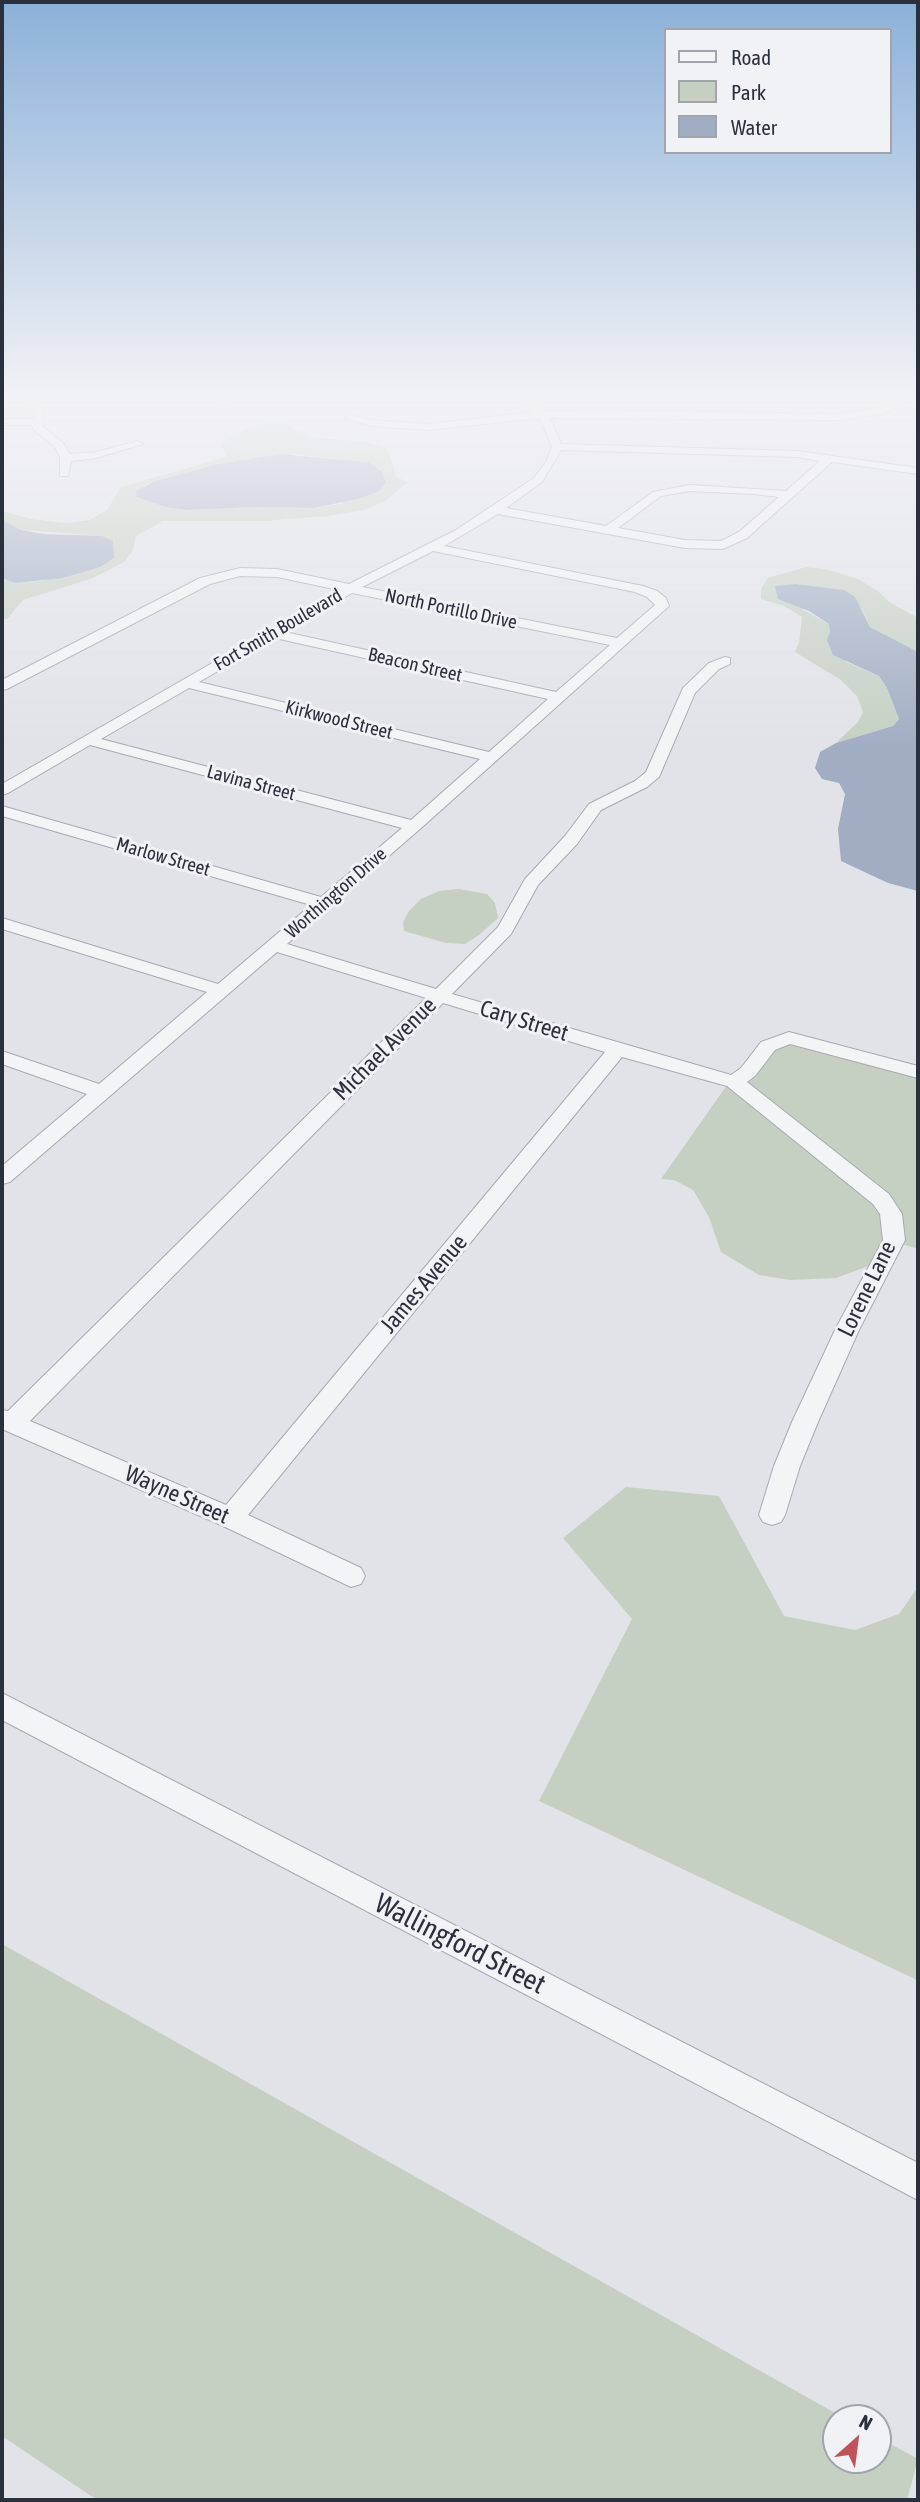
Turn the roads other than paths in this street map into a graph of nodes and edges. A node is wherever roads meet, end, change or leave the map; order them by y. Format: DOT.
graph roads {
  1 [pos="488,515"];
  2 [pos="523,515"];
  3 [pos="629,515"];
  4 [pos="766,515"];
  5 [pos="608,530"];
  6 [pos="432,547"];
  7 [pos="350,588"];
  8 [pos="271,633"];
  9 [pos="620,643"];
  10 [pos="725,661"];
  11 [pos="187,683"];
  12 [pos="2,686"];
  13 [pos="558,697"];
  14 [pos="87,740"];
  15 [pos="491,757"];
  16 [pos="2,790"];
  17 [pos="2,811"];
  18 [pos="414,825"];
  19 [pos="324,903"];
  20 [pos="2,923"];
  21 [pos="275,946"];
  22 [pos="222,991"];
  23 [pos="439,995"];
  24 [pos="618,1050"];
  25 [pos="2,1058"];
  26 [pos="918,1072"];
  27 [pos="734,1082"];
  28 [pos="102,1092"];
  29 [pos="2,1177"];
  30 [pos="7,1421"];
  31 [pos="772,1515"];
  32 [pos="230,1518"];
  33 [pos="351,1576"];
  34 [pos="2,1706"];
  35 [pos="918,2182"];
  1 -- 6 [label="street, Fort Smith Boulevard"];
  2 -- 5 [label="street"];
  3 -- 5 [label="street"];
  4 -- 5 [label="street"];
  6 -- 7 [label="street, Fort Smith Boulevard"];
  6 -- 9 [label="street, Worthington Drive"];
  7 -- 8 [label="street, Fort Smith Boulevard"];
  7 -- 9 [label="street, North Portillo Drive"];
  7 -- 12 [label="street, North Portillo Drive"];
  8 -- 11 [label="street, Fort Smith Boulevard"];
  8 -- 13 [label="street, Beacon Street"];
  9 -- 13 [label="street, Worthington Drive"];
  10 -- 23 [label="street, Michael Avenue"];
  11 -- 14 [label="street, Fort Smith Boulevard"];
  11 -- 15 [label="street, Kirkwood Street"];
  13 -- 15 [label="street, Worthington Drive"];
  14 -- 16 [label="street, Fort Smith Boulevard"];
  14 -- 18 [label="street, Lavina Street"];
  15 -- 18 [label="street, Worthington Drive"];
  17 -- 19 [label="street, Marlow Street"];
  18 -- 19 [label="street, Worthington Drive"];
  19 -- 21 [label="street, Worthington Drive"];
  20 -- 22 [label="street"];
  21 -- 22 [label="street, Worthington Drive"];
  21 -- 23 [label="street, Cary Street"];
  22 -- 28 [label="street, Worthington Drive"];
  23 -- 24 [label="street, Cary Street"];
  23 -- 30 [label="street, Michael Avenue"];
  24 -- 27 [label="street, Cary Street"];
  24 -- 32 [label="street, James Avenue"];
  25 -- 28 [label="street"];
  26 -- 27 [label="street"];
  27 -- 31 [label="street, Lorene Lane"];
  28 -- 29 [label="street, Worthington Drive"];
  30 -- 32 [label="street, Wayne Street"];
  32 -- 33 [label="street, Wayne Street"];
  34 -- 35 [label="street, Wallingford Street"];
}
